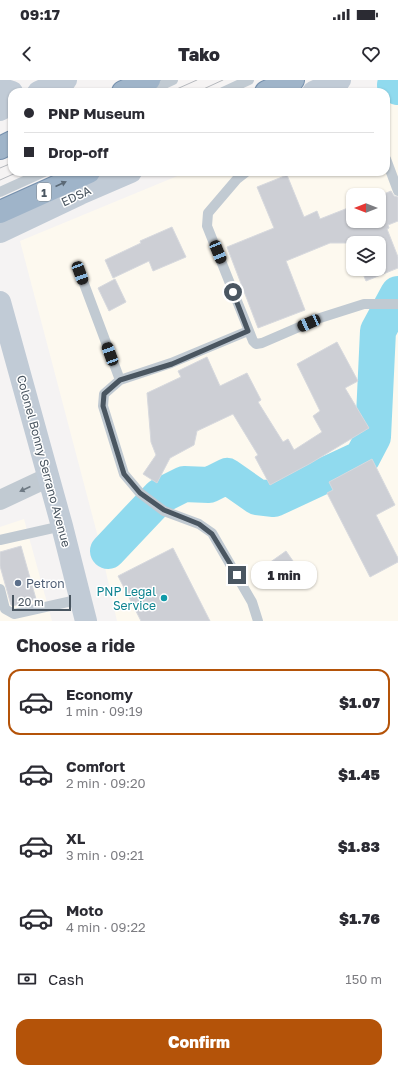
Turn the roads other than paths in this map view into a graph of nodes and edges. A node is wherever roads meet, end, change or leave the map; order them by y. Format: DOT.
graph roads {
  1 [pos="66,80"];
  2 [pos="149,80"];
  3 [pos="173,80"];
  4 [pos="249,80"];
  5 [pos="292,80"];
  6 [pos="340,80"];
  7 [pos="50,88"];
  8 [pos="122,88"];
  9 [pos="156,88"];
  10 [pos="232,88"];
  11 [pos="275,88"];
  12 [pos="322,88"];
  13 [pos="390,170"];
  14 [pos="35,176"];
  15 [pos="80,176"];
  16 [pos="87,176"];
  17 [pos="122,176"];
  18 [pos="241,176"];
  19 [pos="398,191"];
  20 [pos="0,192"];
  21 [pos="80,194"];
  22 [pos="0,212"];
  23 [pos="0,232"];
  24 [pos="80,273"];
  25 [pos="0,302"];
  26 [pos="398,304"];
  27 [pos="248,331"];
  28 [pos="120,380"];
  29 [pos="49,477"];
  30 [pos="0,500"];
  31 [pos="62,526"];
  32 [pos="0,540"];
  33 [pos="0,589"];
  34 [pos="81,600"];
  35 [pos="86,621"];
  36 [pos="258,621"];
  1 -- 7 [label="main road"];
  2 -- 8 [label="highway"];
  3 -- 9 [label="lane"];
  4 -- 10 [label="lane"];
  5 -- 11 [label="highway"];
  6 -- 12 [label="main road"];
  13 -- 19 [label="lane"];
  14 -- 20 [label="lane"];
  22 -- 15 [label="highway, EDSA / 1, one-way"];
  16 -- 21 [label="lane"];
  17 -- 21 [label="main road, EDSA / 1"];
  18 -- 27 [label="lane"];
  21 -- 23 [label="main road, EDSA / 1"];
  24 -- 28 [label="lane"];
  25 -- 29 [label="main road, Colonel Bonny Serrano Avenue"];
  26 -- 27 [label="lane"];
  27 -- 28 [label="lane"];
  28 -- 36 [label="lane"];
  29 -- 30 [label="street, one-way"];
  29 -- 31 [label="main road, Colonel Bonny Serrano Avenue"];
  31 -- 32 [label="lane"];
  31 -- 34 [label="main road, Colonel Bonny Serrano Avenue"];
  33 -- 34 [label="lane"];
  34 -- 35 [label="main road, Colonel Bonny Serrano Avenue"];
}
